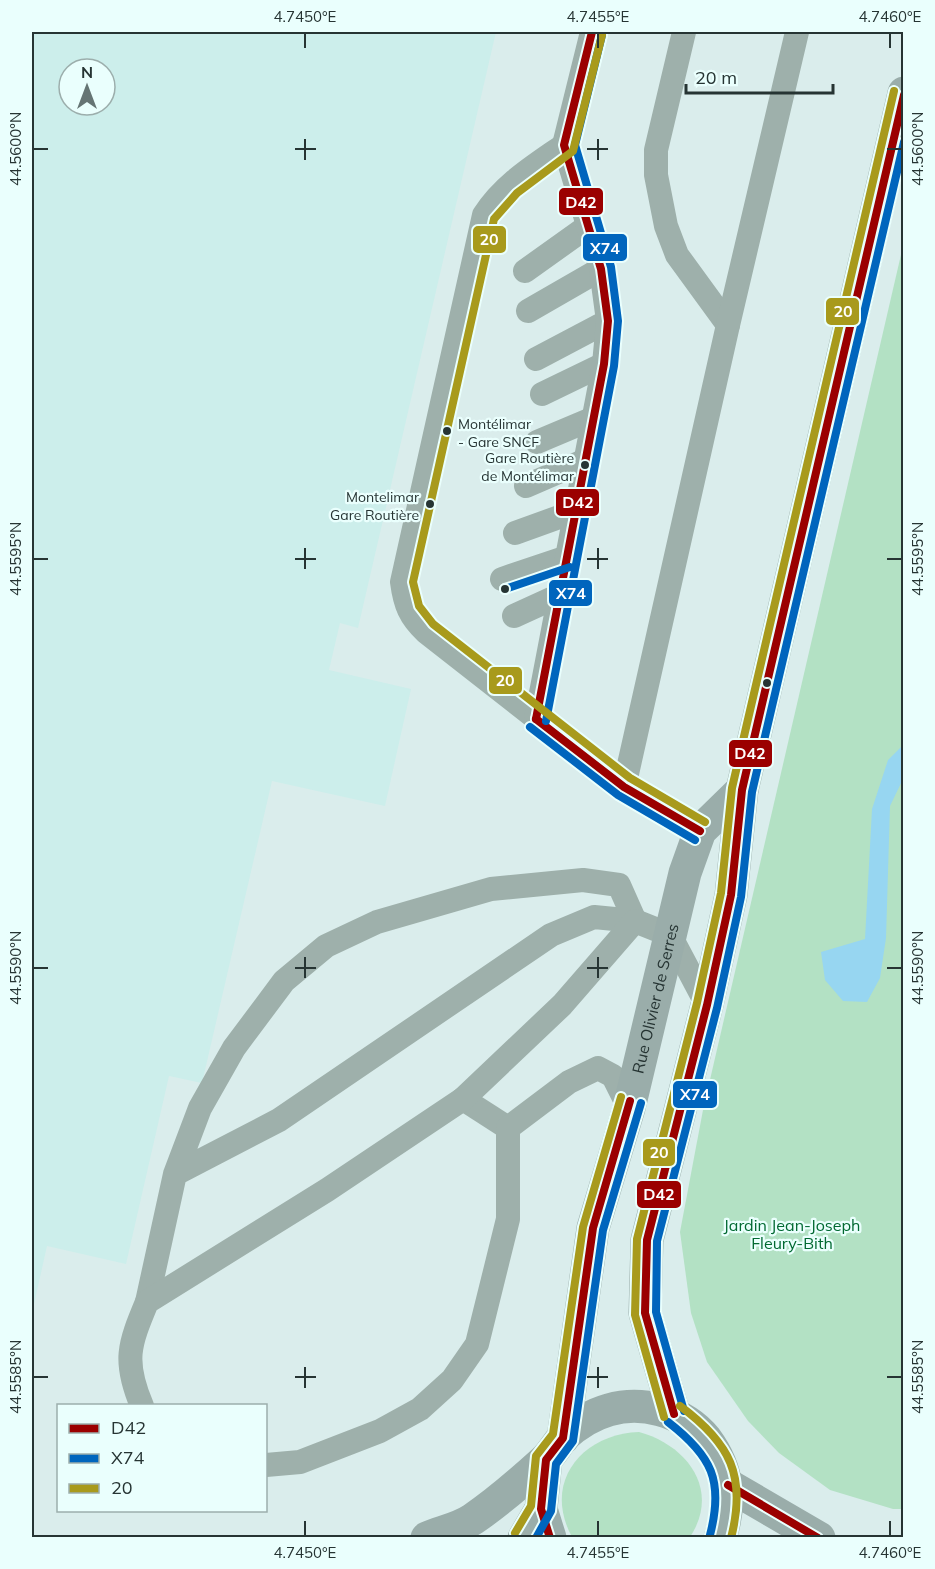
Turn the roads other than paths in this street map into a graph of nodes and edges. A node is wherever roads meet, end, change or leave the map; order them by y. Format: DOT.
graph roads {
  1 [pos="592,32"];
  2 [pos="684,32"];
  3 [pos="797,32"];
  4 [pos="903,93"];
  5 [pos="564,144"];
  6 [pos="588,226"];
  7 [pos="601,269"];
  8 [pos="525,271"];
  9 [pos="528,312"];
  10 [pos="608,321"];
  11 [pos="728,325"];
  12 [pos="536,359"];
  13 [pos="604,364"];
  14 [pos="542,394"];
  15 [pos="594,418"];
  16 [pos="537,442"];
  17 [pos="586,460"];
  18 [pos="526,486"];
  19 [pos="576,511"];
  20 [pos="515,533"];
  21 [pos="567,557"];
  22 [pos="502,579"];
  23 [pos="560,595"];
  24 [pos="514,616"];
  25 [pos="536,719"];
  26 [pos="624,787"];
  27 [pos="742,789"];
  28 [pos="700,831"];
  29 [pos="635,921"];
  30 [pos="670,935"];
  31 [pos="707,1005"];
  32 [pos="463,1099"];
  33 [pos="629,1108"];
  34 [pos="508,1128"];
  35 [pos="175,1174"];
  36 [pos="147,1302"];
  37 [pos="141,1404"];
  38 [pos="675,1414"];
  39 [pos="554,1449"];
  40 [pos="267,1465"];
  41 [pos="728,1485"];
  42 [pos="546,1523"];
  43 [pos="467,1529"];
  44 [pos="427,1538"];
  45 [pos="524,1538"];
  46 [pos="720,1538"];
  47 [pos="819,1538"];
  1 -- 5 [label="lane"];
  2 -- 11 [label="lane"];
  3 -- 11 [label="lane"];
  4 -- 27 [label="street"];
  5 -- 6 [label="lane"];
  5 -- 25 [label="lane"];
  6 -- 7 [label="lane"];
  6 -- 8 [label="lane"];
  7 -- 9 [label="lane"];
  7 -- 10 [label="lane"];
  10 -- 12 [label="lane"];
  10 -- 13 [label="lane"];
  11 -- 26 [label="lane"];
  13 -- 14 [label="lane"];
  13 -- 15 [label="lane"];
  15 -- 16 [label="lane"];
  15 -- 17 [label="lane"];
  17 -- 18 [label="lane"];
  17 -- 19 [label="lane"];
  19 -- 20 [label="lane"];
  19 -- 21 [label="lane"];
  21 -- 22 [label="lane"];
  21 -- 23 [label="lane"];
  23 -- 24 [label="lane"];
  23 -- 25 [label="lane"];
  25 -- 26 [label="lane"];
  26 -- 28 [label="lane"];
  27 -- 28 [label="street, Rue Olivier de Serres"];
  27 -- 31 [label="street"];
  28 -- 30 [label="street, Rue Olivier de Serres"];
  29 -- 30 [label="lane"];
  29 -- 32 [label="lane"];
  29 -- 35 [label="lane"];
  29 -- 35 [label="lane"];
  30 -- 31 [label="lane"];
  30 -- 33 [label="street, Rue Olivier de Serres"];
  31 -- 38 [label="street"];
  32 -- 34 [label="lane"];
  32 -- 36 [label="lane"];
  33 -- 34 [label="lane"];
  33 -- 39 [label="street, Rue Olivier de Serres"];
  34 -- 40 [label="lane"];
  35 -- 36 [label="lane"];
  36 -- 37 [label="lane"];
  38 -- 39 [label="street"];
  38 -- 41 [label="street"];
  39 -- 42 [label="street, Rue Olivier de Serres"];
  39 -- 43 [label="street"];
  41 -- 46 [label="street"];
  41 -- 47 [label="street"];
  42 -- 45 [label="street"];
  43 -- 44 [label="street"];
}
